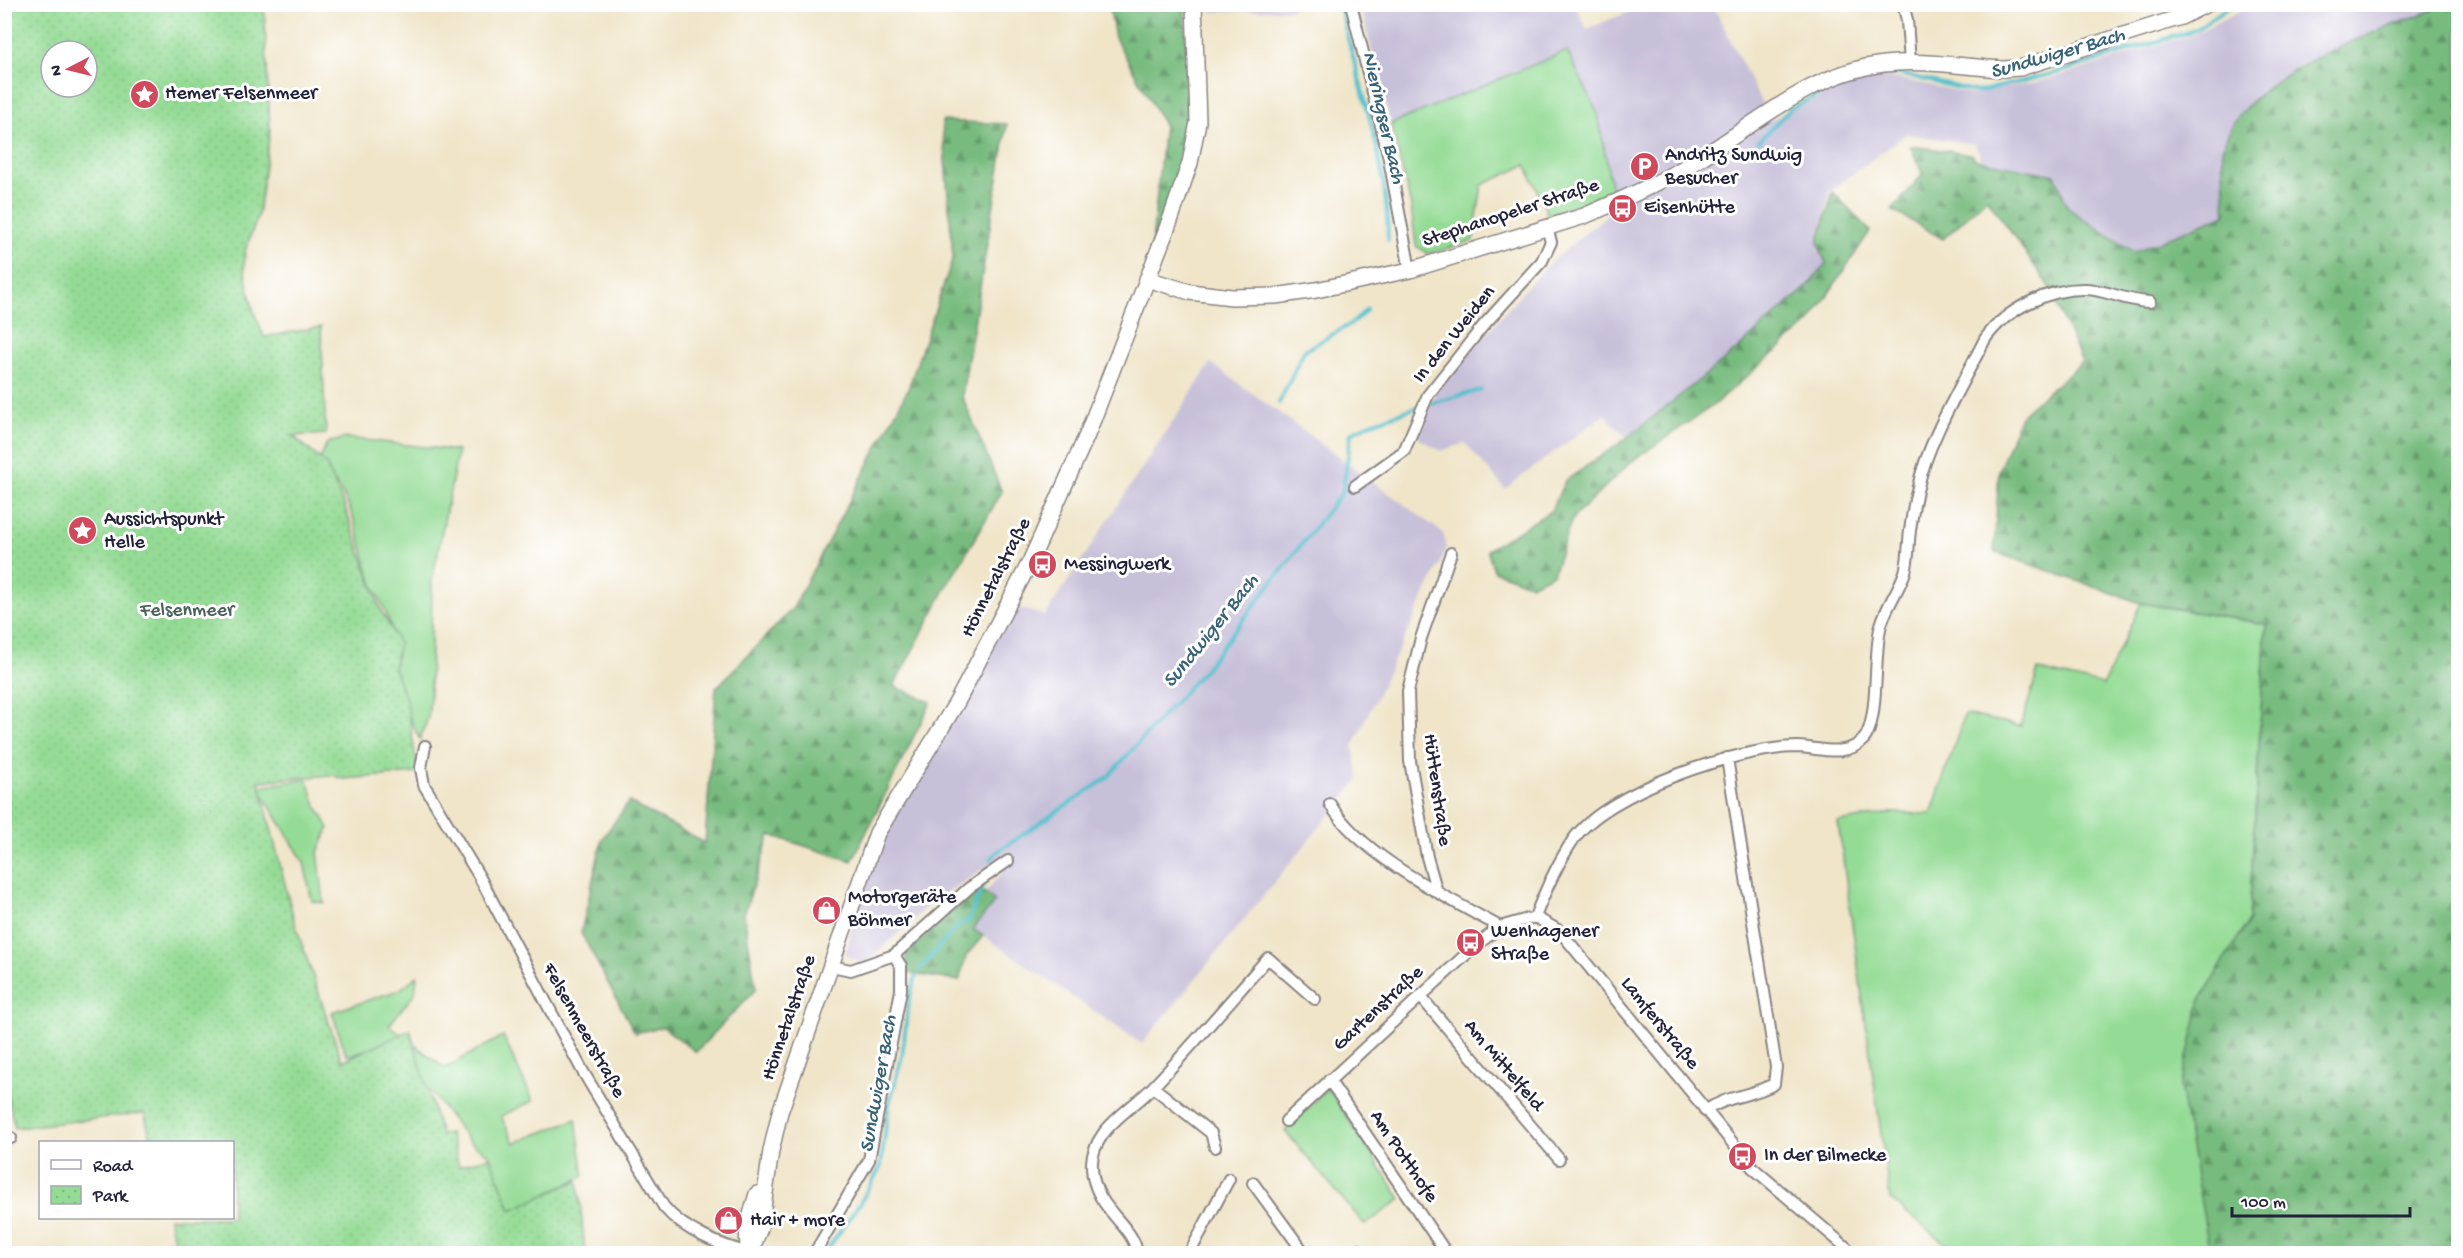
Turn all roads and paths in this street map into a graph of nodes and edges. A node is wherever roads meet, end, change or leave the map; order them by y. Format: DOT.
graph roads {
  1 [pos="1194,4"];
  2 [pos="1351,4"];
  3 [pos="1903,4"];
  4 [pos="2207,4"];
  5 [pos="1910,63"];
  6 [pos="1547,228"];
  7 [pos="1410,270"];
  8 [pos="1147,279"];
  9 [pos="2150,302"];
  10 [pos="1355,486"];
  11 [pos="1451,553"];
  12 [pos="425,746"];
  13 [pos="1727,758"];
  14 [pos="1330,804"];
  15 [pos="1008,861"];
  16 [pos="1437,892"];
  17 [pos="1534,917"];
  18 [pos="1500,927"];
  19 [pos="894,955"];
  20 [pos="831,966"];
  21 [pos="1420,996"];
  22 [pos="1315,999"];
  23 [pos="1329,1080"];
  24 [pos="1152,1088"];
  25 [pos="1705,1111"];
  26 [pos="1286,1121"];
  27 [pos="1215,1147"];
  28 [pos="1559,1159"];
  29 [pos="1229,1179"];
  30 [pos="1252,1183"];
  31 [pos="750,1253"];
  32 [pos="814,1254"];
  33 [pos="1137,1254"];
  34 [pos="1189,1254"];
  35 [pos="1305,1254"];
  36 [pos="1447,1254"];
  37 [pos="1854,1254"];
  1 -- 8 [label="main road, Hönnetalstraße"];
  2 -- 7 [label="street"];
  3 -- 5 [label="street"];
  4 -- 5 [label="main road, Stephanopeler Straße"];
  5 -- 6 [label="main road, Stephanopeler Straße"];
  6 -- 7 [label="main road, Stephanopeler Straße"];
  6 -- 10 [label="street, In den Weiden"];
  7 -- 8 [label="main road, Stephanopeler Straße"];
  8 -- 20 [label="main road, Hönnetalstraße"];
  9 -- 13 [label="street"];
  11 -- 16 [label="street, Hüttenstraße"];
  12 -- 31 [label="street, Felsenmeerstraße"];
  13 -- 17 [label="street"];
  13 -- 25 [label="street"];
  14 -- 16 [label="street"];
  15 -- 19 [label="street"];
  16 -- 18 [label="street"];
  17 -- 18 [label="street"];
  17 -- 25 [label="street, Lamferstraße"];
  18 -- 21 [label="street, Gartenstraße"];
  19 -- 20 [label="street"];
  19 -- 32 [label="street"];
  20 -- 31 [label="main road, Hönnetalstraße"];
  21 -- 23 [label="street, Gartenstraße"];
  21 -- 28 [label="street, Am Mittelfeld"];
  22 -- 24 [label="street"];
  23 -- 26 [label="street, Gartenstraße"];
  23 -- 36 [label="street, Am Potthofe"];
  24 -- 27 [label="street"];
  24 -- 33 [label="street"];
  25 -- 37 [label="street, Lamferstraße"];
  29 -- 34 [label="street"];
  30 -- 35 [label="street"];
}
